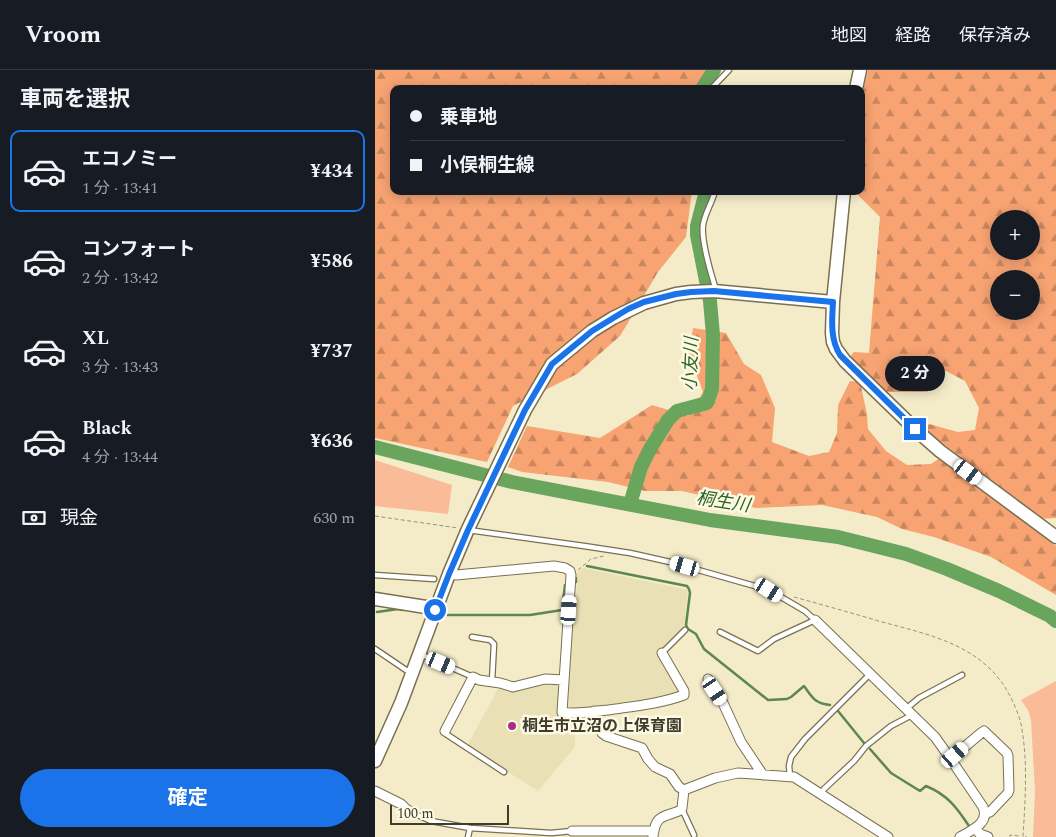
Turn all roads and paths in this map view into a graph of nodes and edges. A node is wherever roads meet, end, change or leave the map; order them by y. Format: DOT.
graph roads {
  1 [pos="729,70"];
  2 [pos="860,70"];
  3 [pos="715,85"];
  4 [pos="857,85"];
  5 [pos="714,195"];
  6 [pos="844,195"];
  7 [pos="711,291"];
  8 [pos="833,302"];
  9 [pos="375,516"];
  10 [pos="467,528"];
  11 [pos="1056,537"];
  12 [pos="611,556"];
  13 [pos="574,570"];
  14 [pos="449,574"];
  15 [pos="375,575"];
  16 [pos="434,579"];
  17 [pos="789,596"];
  18 [pos="375,599"];
  19 [pos="435,610"];
  20 [pos="815,620"];
  21 [pos="685,630"];
  22 [pos="720,632"];
  23 [pos="472,637"];
  24 [pos="375,649"];
  25 [pos="419,653"];
  26 [pos="663,653"];
  27 [pos="412,672"];
  28 [pos="870,674"];
  29 [pos="962,675"];
  30 [pos="473,677"];
  31 [pos="564,680"];
  32 [pos="708,680"];
  33 [pos="492,683"];
  34 [pos="594,711"];
  35 [pos="909,712"];
  36 [pos="445,731"];
  37 [pos="950,758"];
  38 [pos="375,761"];
  39 [pos="503,772"];
  40 [pos="763,775"];
  41 [pos="790,776"];
  42 [pos="683,790"];
  43 [pos="375,791"];
  44 [pos="821,794"];
  45 [pos="681,809"];
  46 [pos="413,813"];
  47 [pos="985,813"];
  48 [pos="470,828"];
  49 [pos="975,828"];
  50 [pos="572,831"];
  51 [pos="653,834"];
  52 [pos="694,835"];
  53 [pos="1011,836"];
  54 [pos="1019,836"];
  55 [pos="468,837"];
  56 [pos="888,837"];
  57 [pos="960,837"];
  58 [pos="988,837"];
  59 [pos="1025,837"];
  1 -- 3 [label="lane"];
  2 -- 4 [label="street"];
  5 -- 7 [label="lane"];
  6 -- 8 [label="street"];
  7 -- 8 [label="street"];
  7 -- 10 [label="street"];
  8 -- 11 [label="street"];
  9 -- 10 [label="path"];
  10 -- 14 [label="street"];
  10 -- 20 [label="lane"];
  12 -- 13 [label="path"];
  13 -- 14 [label="street"];
  13 -- 31 [label="street"];
  14 -- 19 [label="street"];
  15 -- 16 [label="lane"];
  17 -- 59 [label="path"];
  18 -- 19 [label="street"];
  19 -- 25 [label="street"];
  20 -- 22 [label="lane"];
  20 -- 28 [label="street"];
  21 -- 26 [label="lane"];
  23 -- 33 [label="lane"];
  24 -- 27 [label="lane"];
  25 -- 27 [label="street"];
  25 -- 30 [label="lane"];
  26 -- 34 [label="street"];
  27 -- 38 [label="street"];
  28 -- 35 [label="street"];
  28 -- 41 [label="lane"];
  29 -- 35 [label="lane"];
  30 -- 33 [label="street"];
  30 -- 36 [label="street"];
  31 -- 33 [label="street"];
  31 -- 34 [label="street"];
  32 -- 40 [label="street"];
  34 -- 42 [label="street"];
  35 -- 37 [label="street"];
  35 -- 44 [label="lane"];
  36 -- 39 [label="lane"];
  37 -- 47 [label="street"];
  37 -- 47 [label="street"];
  40 -- 41 [label="street"];
  40 -- 42 [label="street"];
  41 -- 44 [label="street"];
  42 -- 45 [label="street"];
  43 -- 46 [label="street"];
  44 -- 56 [label="street"];
  45 -- 51 [label="street"];
  45 -- 52 [label="lane"];
  46 -- 48 [label="lane"];
  47 -- 49 [label="street"];
  48 -- 50 [label="lane"];
  48 -- 55 [label="lane"];
  49 -- 57 [label="street"];
  49 -- 58 [label="street"];
  50 -- 51 [label="street"];
  53 -- 54 [label="path"];
}
